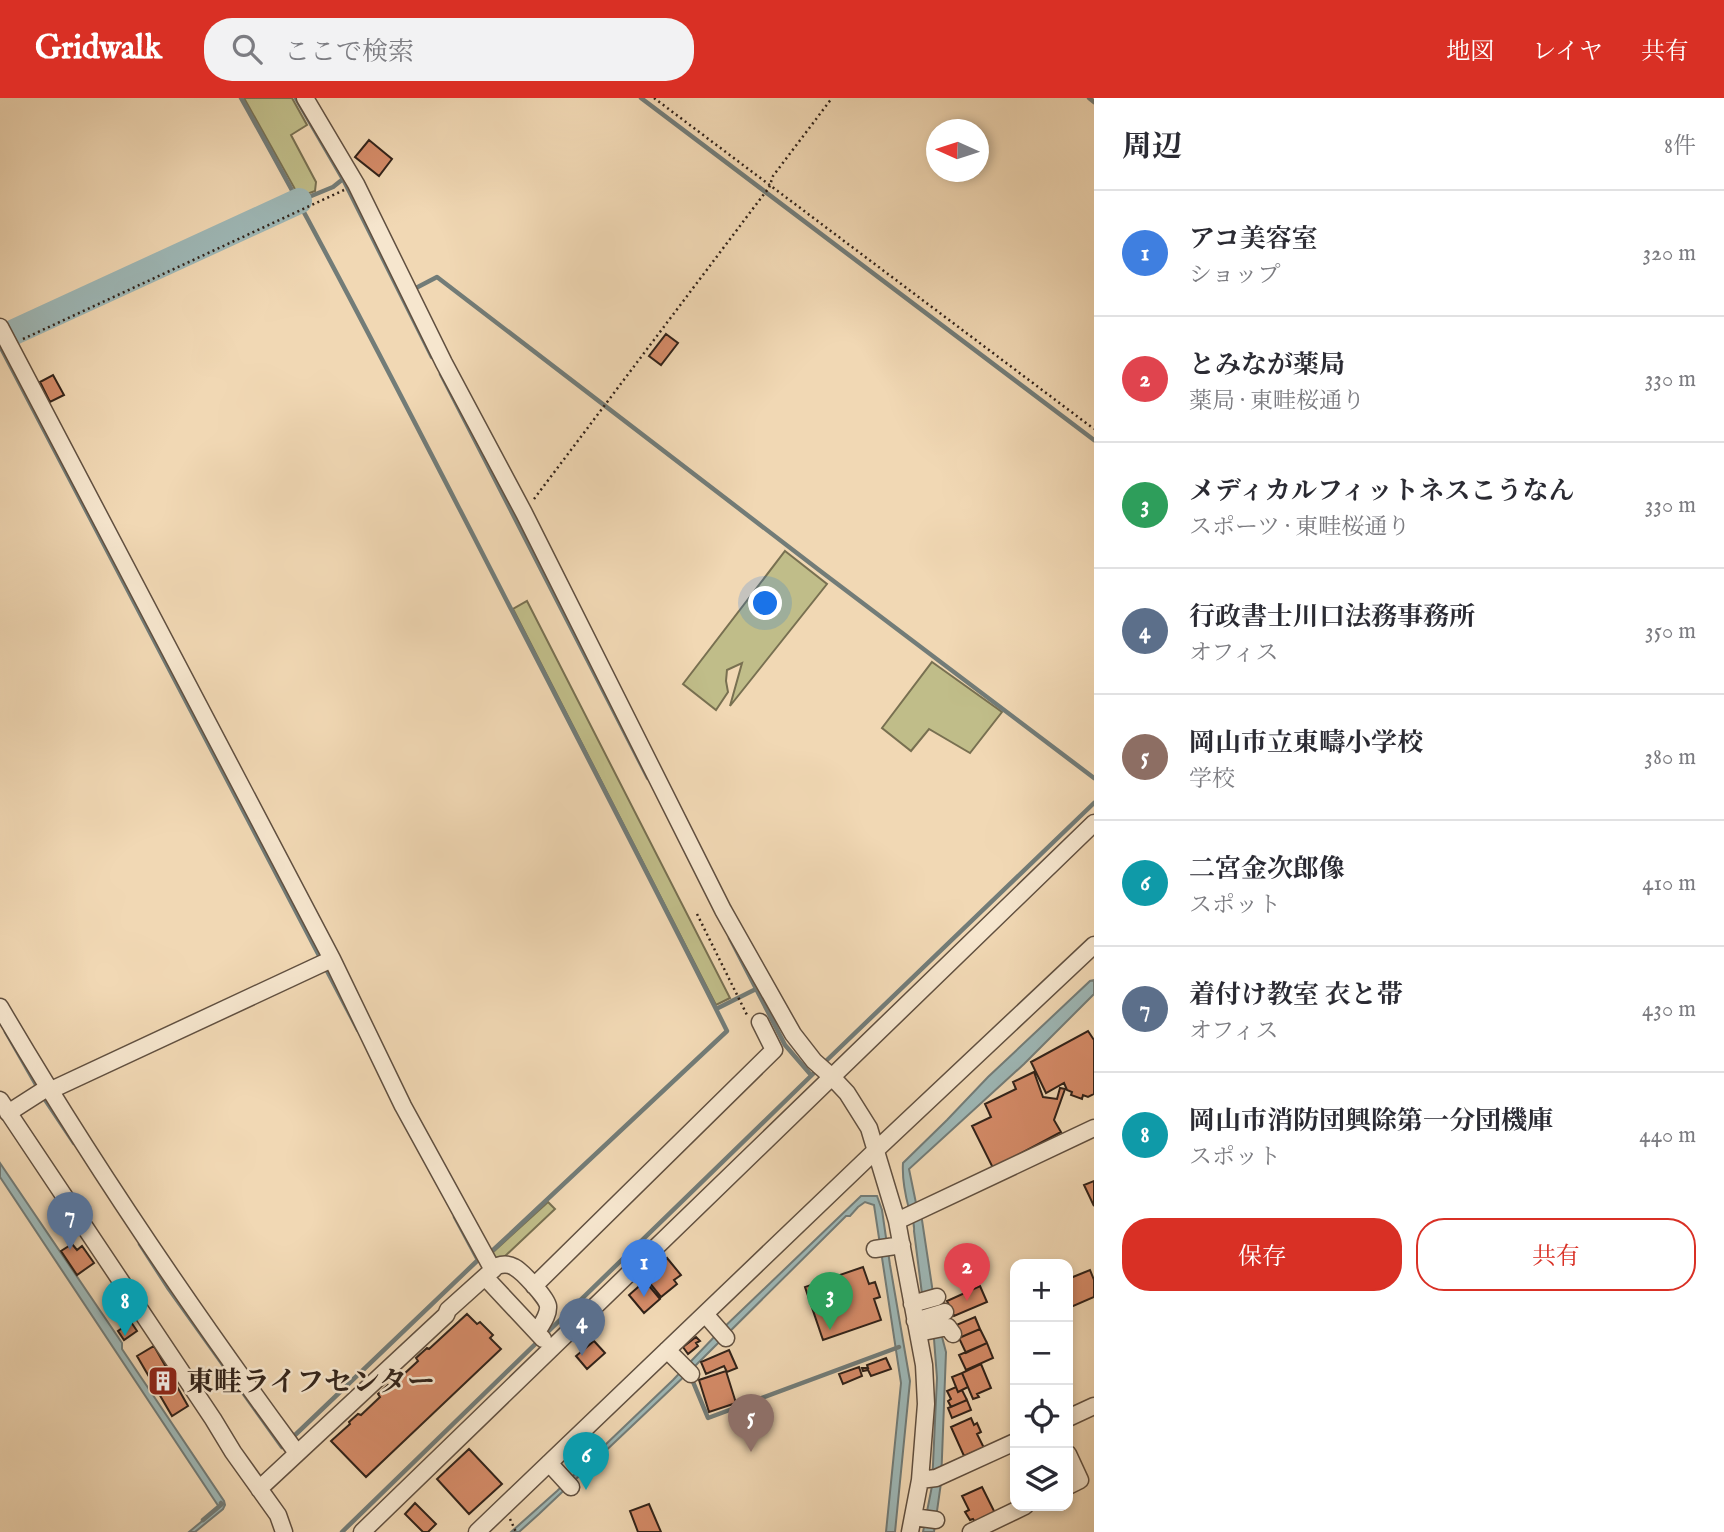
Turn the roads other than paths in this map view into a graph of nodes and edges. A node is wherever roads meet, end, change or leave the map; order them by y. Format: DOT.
graph roads {
  1 [pos="312,101"];
  2 [pos="0,327"];
  3 [pos="1094,822"];
  4 [pos="1094,945"];
  5 [pos="326,963"];
  6 [pos="0,1007"];
  7 [pos="760,1022"];
  8 [pos="832,1077"];
  9 [pos="44,1091"];
  10 [pos="5,1114"];
  11 [pos="1094,1128"];
  12 [pos="875,1151"];
  13 [pos="908,1216"];
  14 [pos="487,1264"];
  15 [pos="534,1286"];
  16 [pos="705,1314"];
  17 [pos="722,1334"];
  18 [pos="543,1339"];
  19 [pos="667,1350"];
  20 [pos="687,1370"];
  21 [pos="1094,1406"];
  22 [pos="1073,1416"];
  23 [pos="1010,1444"];
  24 [pos="298,1453"];
  25 [pos="549,1463"];
  26 [pos="1073,1465"];
  27 [pos="933,1478"];
  28 [pos="567,1483"];
  29 [pos="1073,1484"];
  30 [pos="259,1489"];
  31 [pos="1015,1511"];
  32 [pos="921,1522"];
  33 [pos="284,1532"];
  34 [pos="362,1532"];
  35 [pos="477,1532"];
  36 [pos="971,1532"];
  1 -- 8 [label="street"];
  2 -- 5 [label="street"];
  3 -- 8 [label="street"];
  4 -- 12 [label="street"];
  5 -- 9 [label="street"];
  5 -- 14 [label="street"];
  6 -- 9 [label="street"];
  7 -- 15 [label="street"];
  8 -- 12 [label="street"];
  8 -- 18 [label="street"];
  9 -- 10 [label="street"];
  9 -- 24 [label="street"];
  10 -- 30 [label="street"];
  11 -- 13 [label="street"];
  12 -- 13 [label="street"];
  12 -- 16 [label="street"];
  13 -- 27 [label="street"];
  14 -- 15 [label="street"];
  14 -- 18 [label="street"];
  14 -- 24 [label="street"];
  15 -- 18 [label="street"];
  16 -- 17 [label="street"];
  16 -- 19 [label="street"];
  18 -- 34 [label="street"];
  19 -- 20 [label="street"];
  19 -- 25 [label="street"];
  21 -- 22 [label="street"];
  23 -- 27 [label="street"];
  24 -- 30 [label="street"];
  25 -- 28 [label="street"];
  25 -- 35 [label="street"];
  26 -- 29 [label="street"];
  27 -- 32 [label="street"];
  30 -- 33 [label="street"];
  31 -- 36 [label="street"];
}
